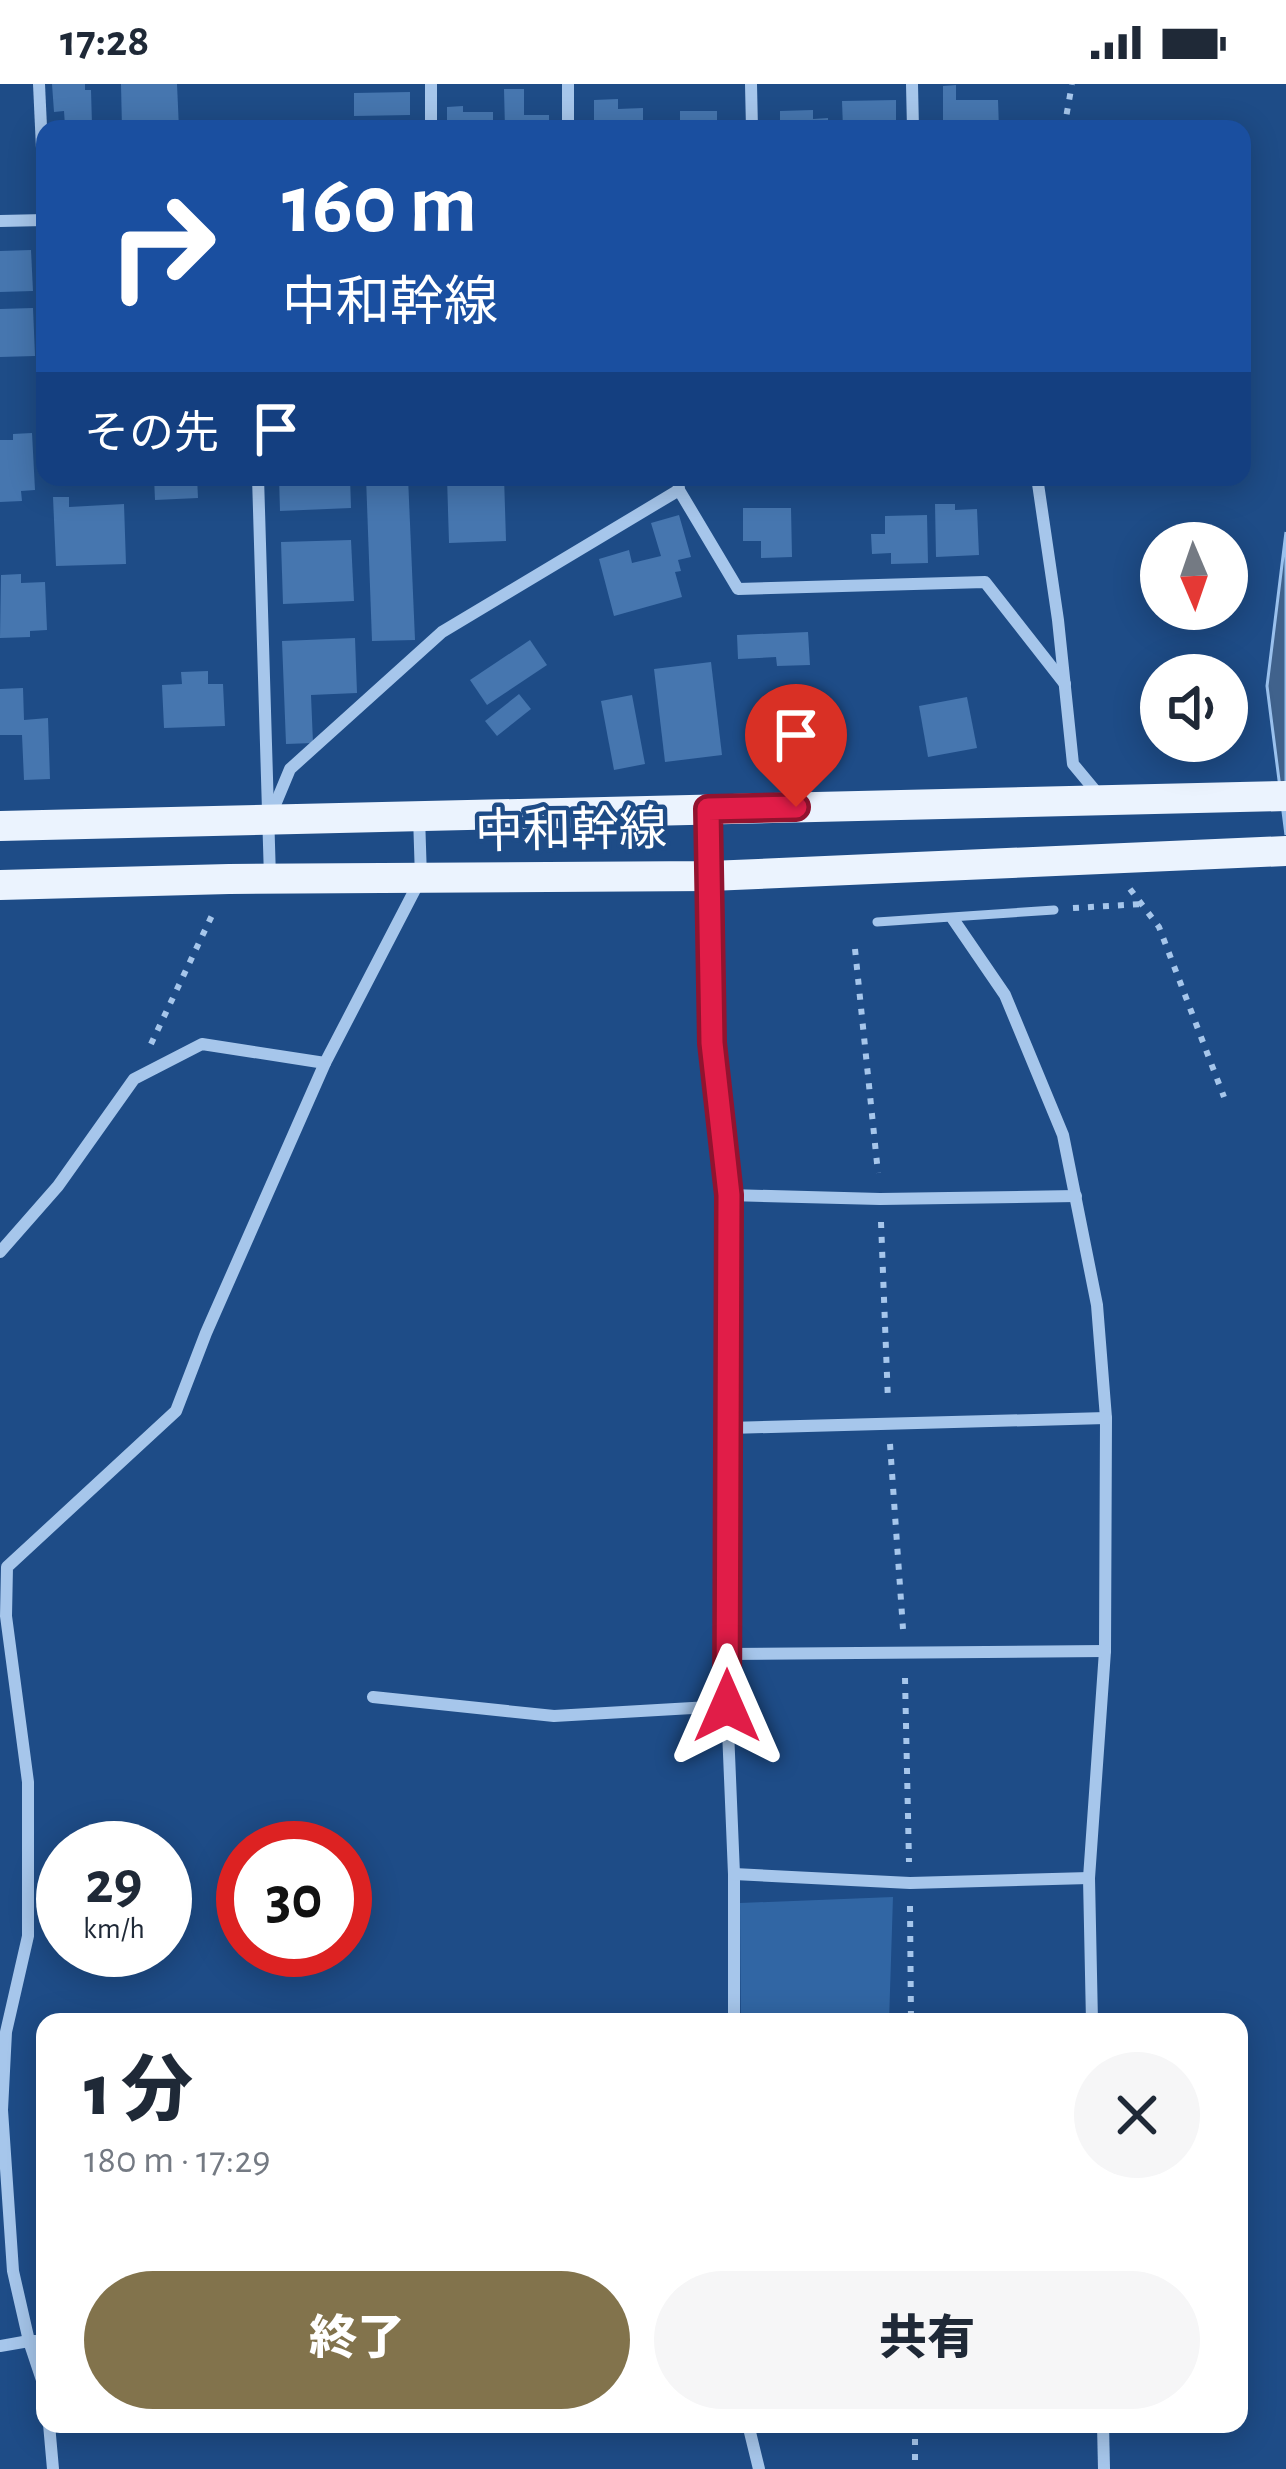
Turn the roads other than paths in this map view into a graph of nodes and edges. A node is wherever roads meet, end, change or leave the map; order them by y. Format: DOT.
graph roads {
  1 [pos="39,84"];
  2 [pos="431,84"];
  3 [pos="568,84"];
  4 [pos="751,84"];
  5 [pos="913,84"];
  6 [pos="41,120"];
  7 [pos="431,120"];
  8 [pos="568,120"];
  9 [pos="752,120"];
  10 [pos="913,120"];
  11 [pos="36,218"];
  12 [pos="0,221"];
  13 [pos="258,486"];
  14 [pos="674,486"];
  15 [pos="681,486"];
  16 [pos="1038,486"];
  17 [pos="1065,684"];
  18 [pos="1286,796"];
  19 [pos="1111,800"];
  20 [pos="708,809"];
  21 [pos="419,815"];
  22 [pos="270,819"];
  23 [pos="0,826"];
  24 [pos="1286,850"];
  25 [pos="710,876"];
  26 [pos="422,878"];
  27 [pos="271,879"];
  28 [pos="0,885"];
  29 [pos="1054,910"];
  30 [pos="953,919"];
  31 [pos="877,922"];
  32 [pos="325,1063"];
  33 [pos="729,1195"];
  34 [pos="1076,1196"];
  35 [pos="0,1252"];
  36 [pos="1106,1418"];
  37 [pos="729,1428"];
  38 [pos="1105,1651"];
  39 [pos="727,1654"];
  40 [pos="373,1697"];
  41 [pos="727,1706"];
  42 [pos="734,1874"];
  43 [pos="1089,1878"];
  44 [pos="734,2013"];
  45 [pos="1092,2013"];
  46 [pos="29,2341"];
  47 [pos="36,2341"];
  48 [pos="0,2346"];
  49 [pos="36,2362"];
  50 [pos="50,2433"];
  51 [pos="750,2433"];
  52 [pos="1102,2433"];
  53 [pos="52,2469"];
  54 [pos="759,2469"];
  55 [pos="1104,2469"];
  1 -- 6 [label="street"];
  2 -- 7 [label="street"];
  3 -- 8 [label="street"];
  4 -- 9 [label="street"];
  5 -- 10 [label="street"];
  11 -- 12 [label="street"];
  13 -- 22 [label="street"];
  14 -- 22 [label="street"];
  15 -- 17 [label="street"];
  16 -- 17 [label="street"];
  17 -- 19 [label="street"];
  18 -- 19 [label="main road, 中和幹線"];
  19 -- 20 [label="main road, 中和幹線"];
  20 -- 21 [label="main road, 中和幹線"];
  20 -- 25 [label="street"];
  21 -- 22 [label="main road, 中和幹線"];
  21 -- 26 [label="street"];
  22 -- 23 [label="main road, 中和幹線"];
  22 -- 27 [label="street"];
  24 -- 25 [label="main road, 中和幹線"];
  25 -- 26 [label="main road, 中和幹線"];
  25 -- 33 [label="street"];
  26 -- 27 [label="main road, 中和幹線"];
  26 -- 32 [label="street"];
  27 -- 28 [label="main road, 中和幹線"];
  29 -- 30 [label="lane"];
  30 -- 31 [label="lane"];
  30 -- 34 [label="street"];
  32 -- 35 [label="street"];
  32 -- 46 [label="street"];
  33 -- 34 [label="street"];
  33 -- 37 [label="street"];
  34 -- 36 [label="street"];
  36 -- 37 [label="street"];
  36 -- 38 [label="street"];
  37 -- 39 [label="street"];
  38 -- 39 [label="street"];
  38 -- 43 [label="street"];
  39 -- 41 [label="street"];
  40 -- 41 [label="street"];
  41 -- 42 [label="street"];
  42 -- 43 [label="street"];
  42 -- 44 [label="street"];
  43 -- 45 [label="street"];
  46 -- 47 [label="street"];
  46 -- 48 [label="street"];
  46 -- 49 [label="street"];
  50 -- 53 [label="street"];
  51 -- 54 [label="street"];
  52 -- 55 [label="street"];
}
